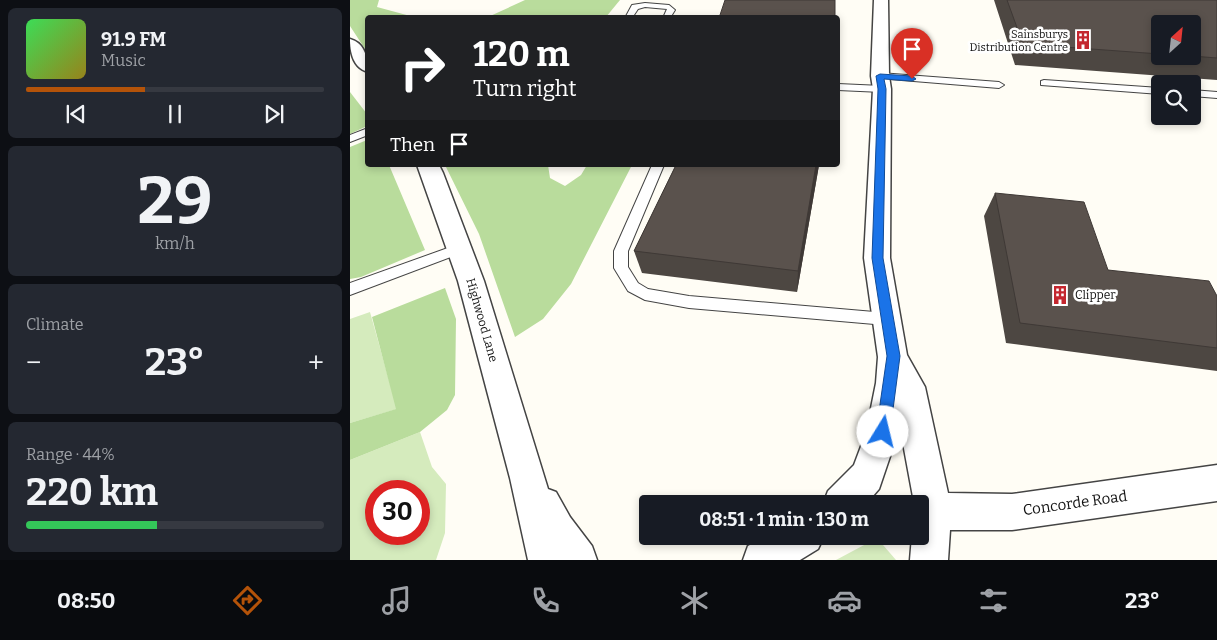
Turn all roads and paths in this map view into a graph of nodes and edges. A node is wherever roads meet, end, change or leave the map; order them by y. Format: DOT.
graph roads {
  1 [pos="881,0"];
  2 [pos="630,15"];
  3 [pos="668,15"];
  4 [pos="350,44"];
  5 [pos="365,63"];
  6 [pos="881,82"];
  7 [pos="1044,83"];
  8 [pos="999,86"];
  9 [pos="840,87"];
  10 [pos="1151,90"];
  11 [pos="1201,94"];
  12 [pos="1217,95"];
  13 [pos="365,132"];
  14 [pos="350,139"];
  15 [pos="429,167"];
  16 [pos="657,167"];
  17 [pos="459,249"];
  18 [pos="350,288"];
  19 [pos="886,319"];
  20 [pos="893,356"];
  21 [pos="528,478"];
  22 [pos="1217,483"];
  23 [pos="850,495"];
  24 [pos="924,495"];
  25 [pos="929,510"];
  26 [pos="789,545"];
  27 [pos="928,545"];
  28 [pos="547,560"];
  29 [pos="578,560"];
  30 [pos="762,560"];
  31 [pos="929,560"];
  1 -- 6 [label="street"];
  2 -- 3 [label="lane"];
  4 -- 5 [label="street"];
  6 -- 8 [label="lane"];
  6 -- 9 [label="lane"];
  6 -- 19 [label="street"];
  7 -- 10 [label="lane"];
  11 -- 12 [label="lane"];
  13 -- 14 [label="lane"];
  15 -- 17 [label="street, Highwood Lane"];
  16 -- 19 [label="lane"];
  17 -- 18 [label="lane"];
  17 -- 21 [label="street, Highwood Lane"];
  19 -- 20 [label="street"];
  20 -- 23 [label="street"];
  20 -- 24 [label="street"];
  21 -- 28 [label="street, Highwood Lane"];
  21 -- 29 [label="street, Highwood Lane"];
  22 -- 25 [label="street, Concorde Road"];
  26 -- 30 [label="street"];
  27 -- 31 [label="street"];
}
